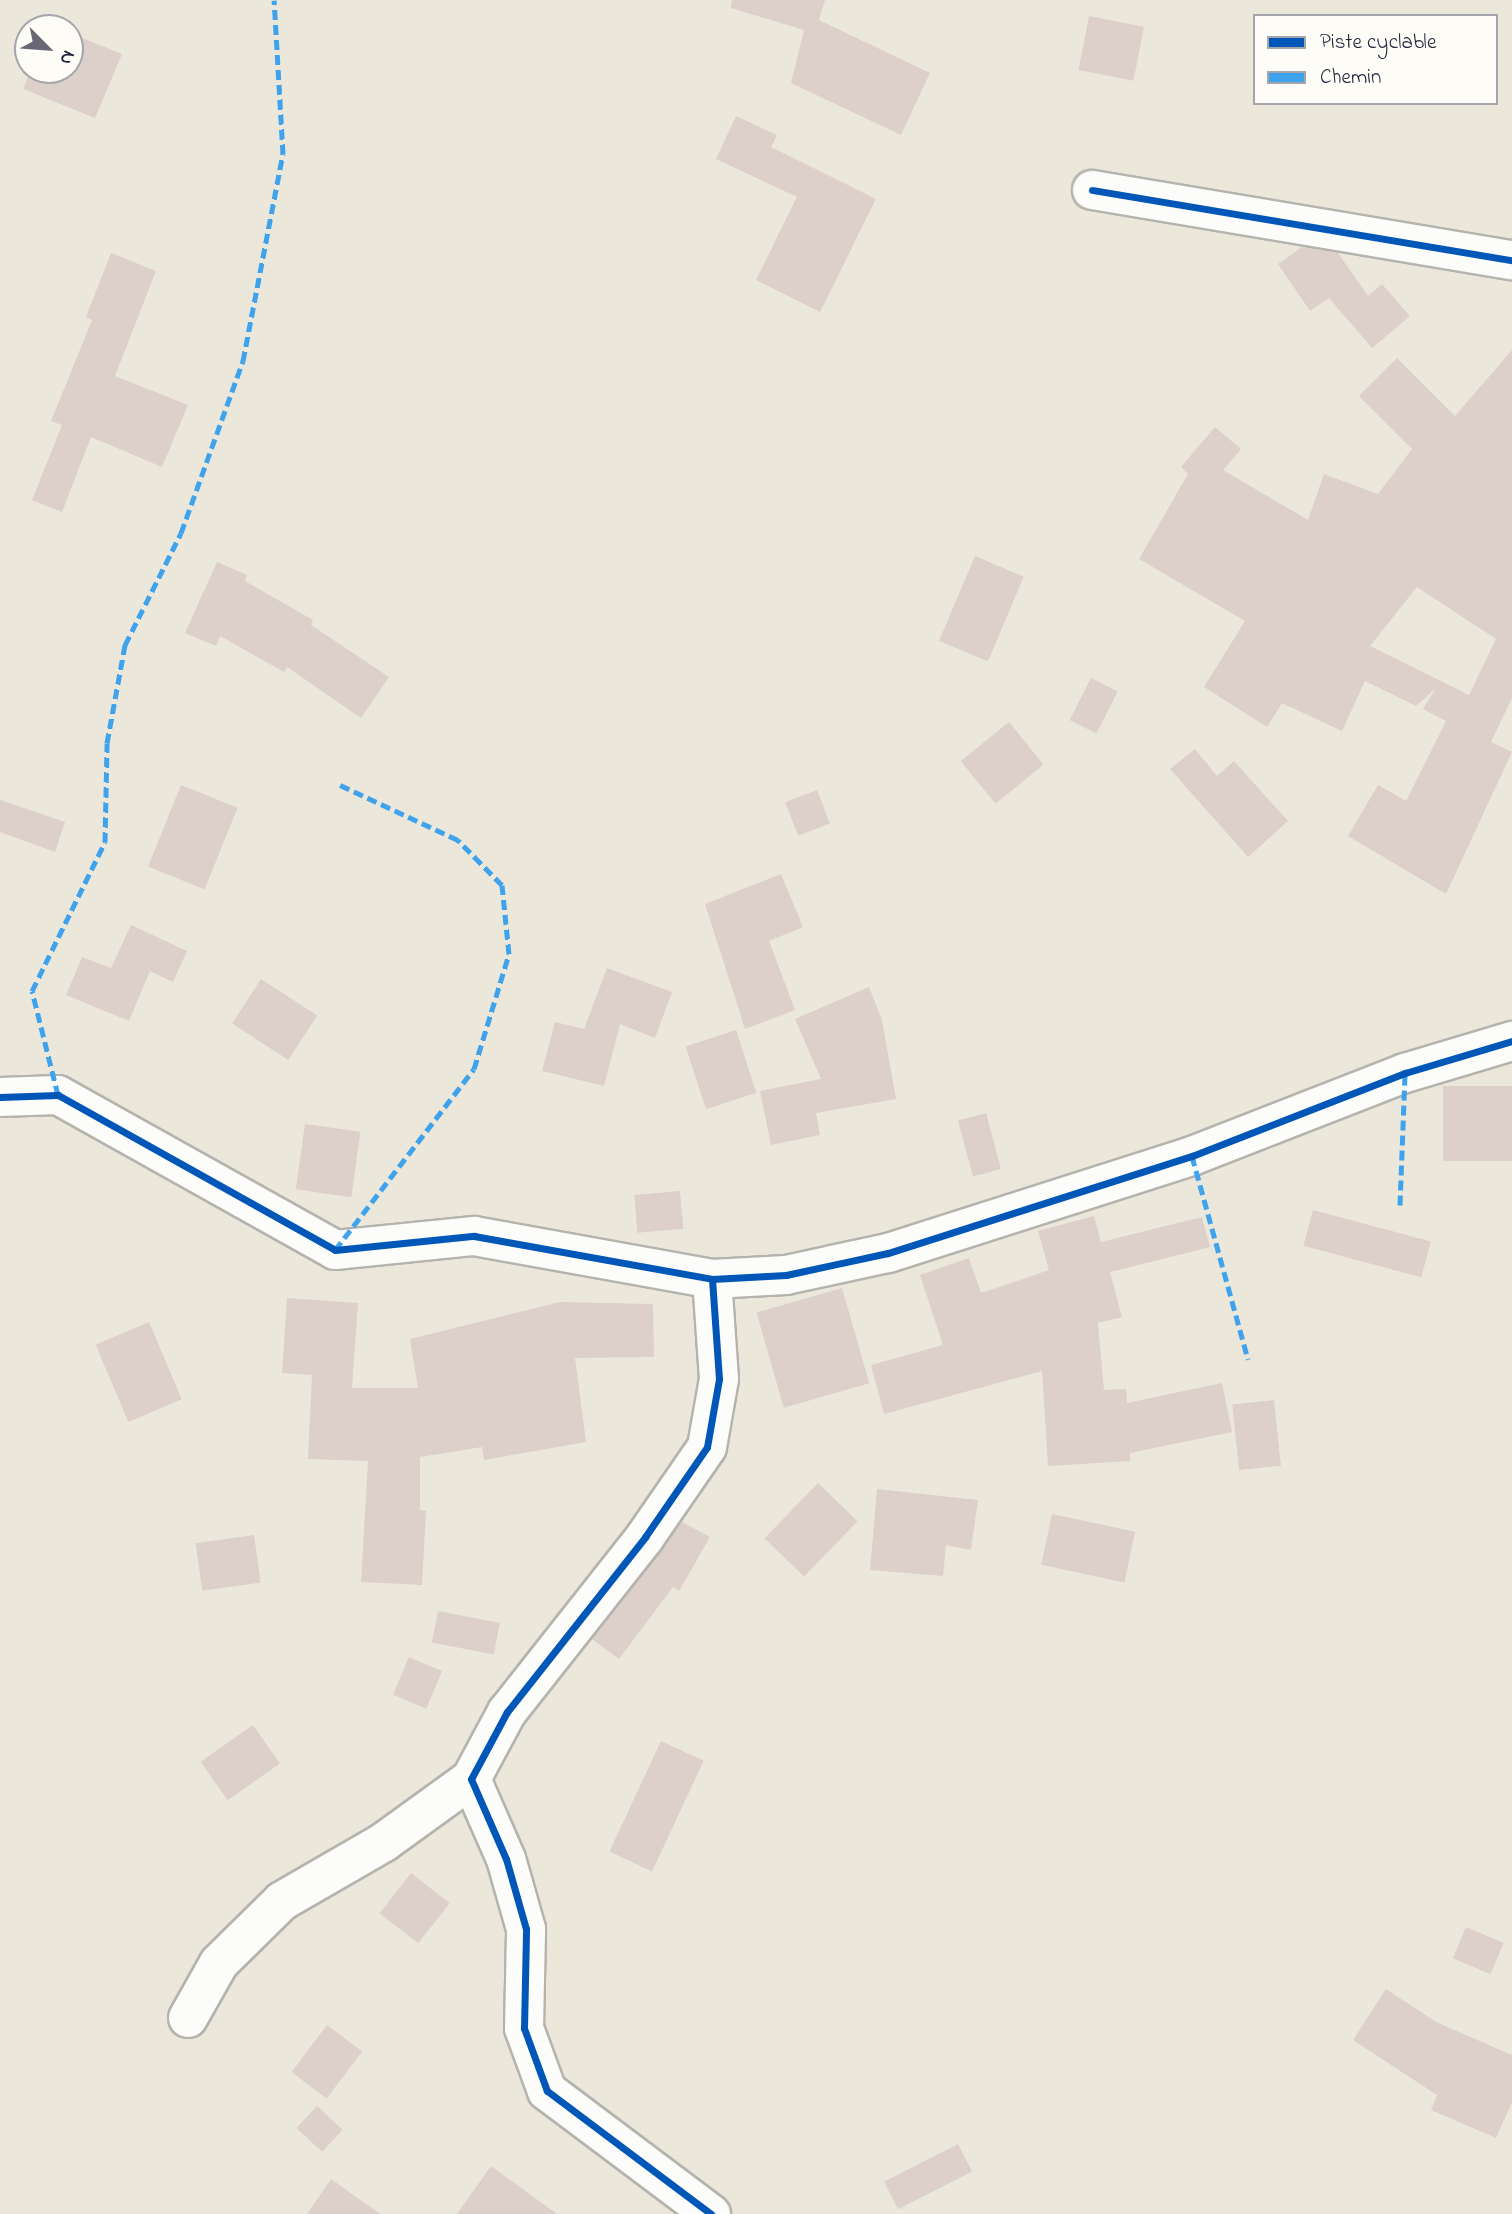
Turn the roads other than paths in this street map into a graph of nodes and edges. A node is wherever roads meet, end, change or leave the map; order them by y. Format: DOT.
graph roads {
  1 [pos="1092,190"];
  2 [pos="1512,260"];
  3 [pos="1512,1041"];
  4 [pos="0,1097"];
  5 [pos="712,1279"];
  6 [pos="471,1779"];
  7 [pos="188,2018"];
  8 [pos="711,2214"];
  1 -- 2 [label="street"];
  3 -- 5 [label="street"];
  4 -- 5 [label="street"];
  5 -- 6 [label="street"];
  6 -- 7 [label="street"];
  6 -- 8 [label="street"];
}
